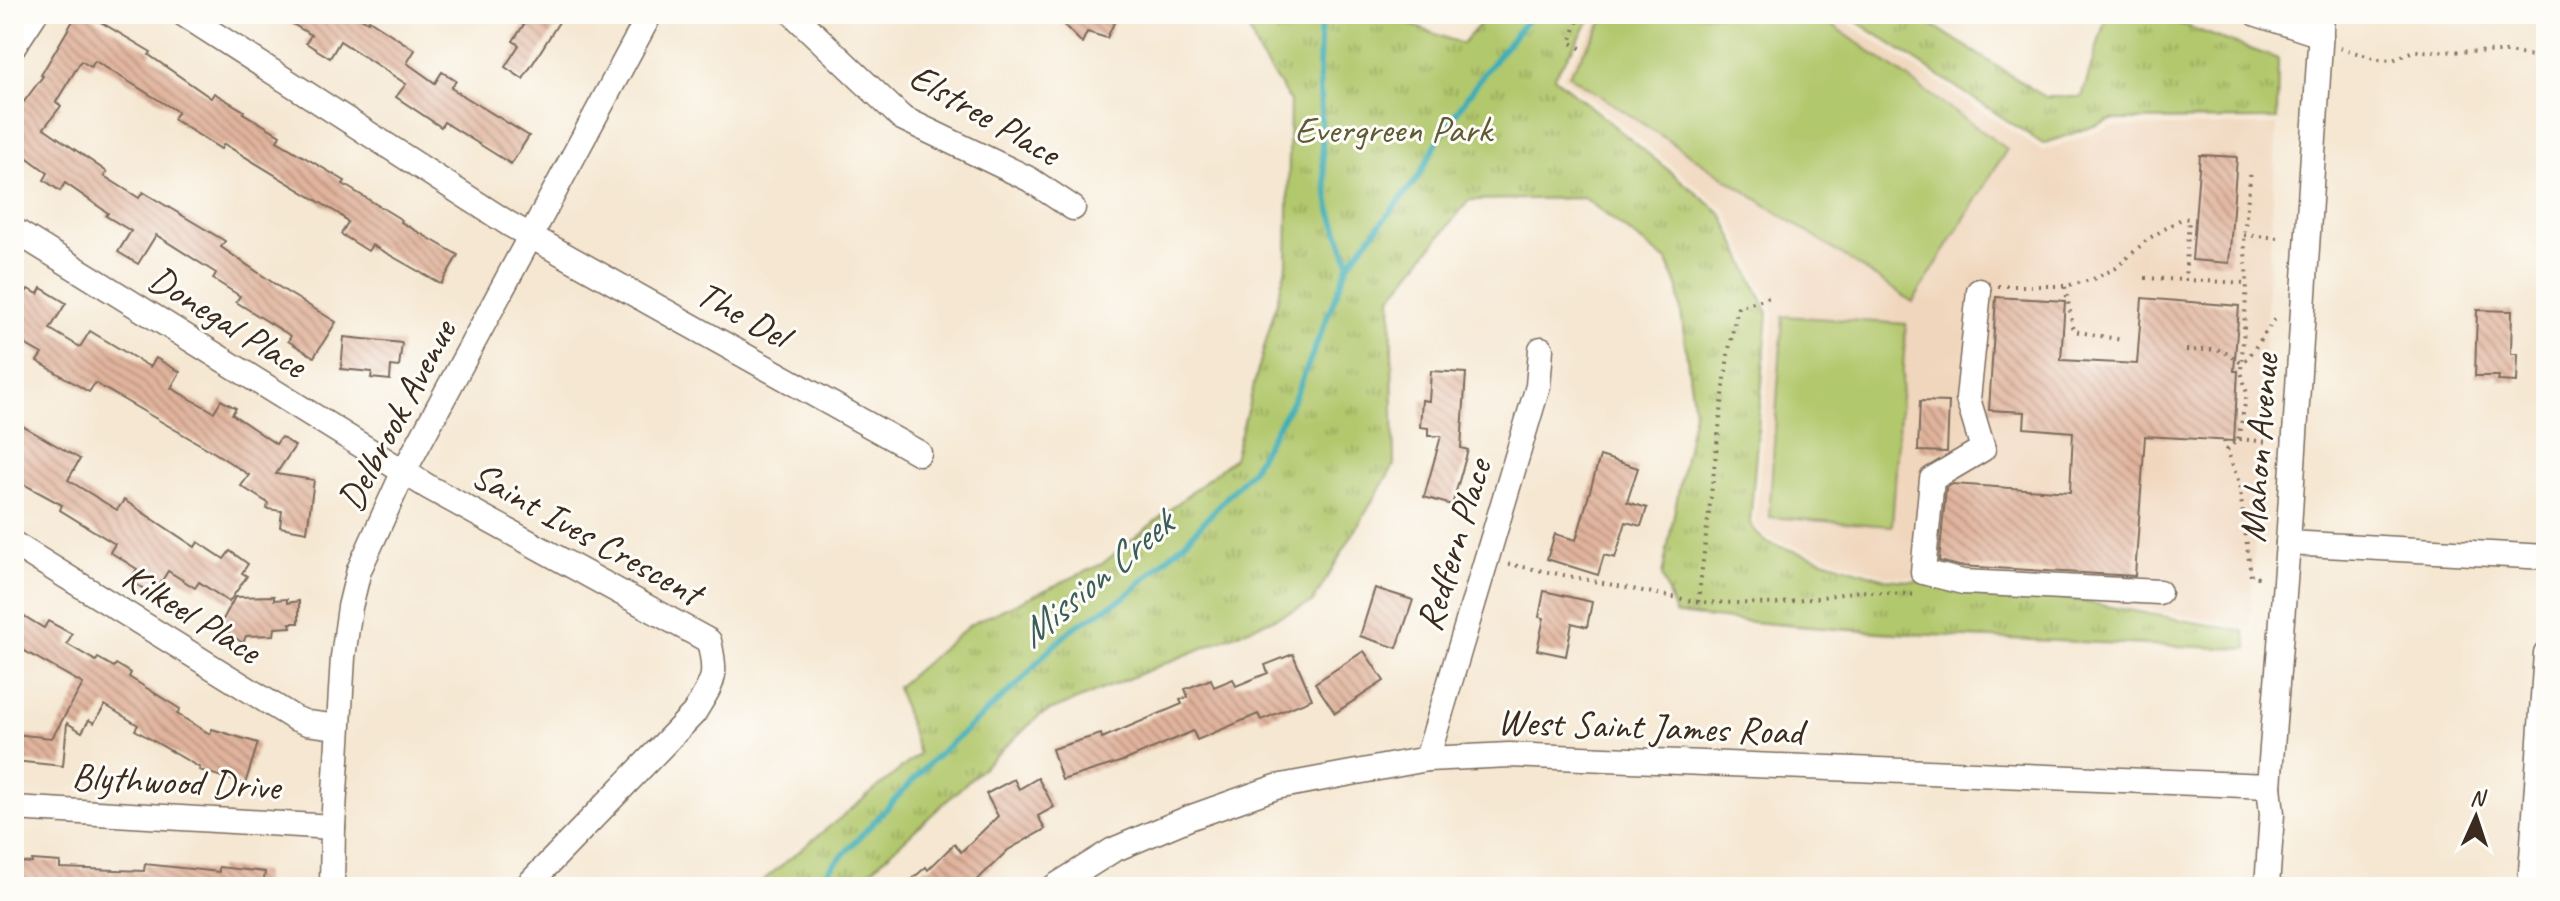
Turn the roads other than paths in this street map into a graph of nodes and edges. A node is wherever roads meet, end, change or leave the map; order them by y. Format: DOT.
graph roads {
  1 [pos="35,14"];
  2 [pos="183,14"];
  3 [pos="650,14"];
  4 [pos="793,14"];
  5 [pos="2257,14"];
  6 [pos="2325,32"];
  7 [pos="14,46"];
  8 [pos="1073,208"];
  9 [pos="14,230"];
  10 [pos="532,237"];
  11 [pos="1979,291"];
  12 [pos="1541,349"];
  13 [pos="919,453"];
  14 [pos="404,471"];
  15 [pos="2288,543"];
  16 [pos="14,544"];
  17 [pos="2546,557"];
  18 [pos="2159,592"];
  19 [pos="2546,653"];
  20 [pos="338,727"];
  21 [pos="1427,759"];
  22 [pos="2269,786"];
  23 [pos="14,808"];
  24 [pos="333,827"];
  25 [pos="332,887"];
  26 [pos="526,887"];
  27 [pos="1054,887"];
  28 [pos="2267,887"];
  29 [pos="2530,887"];
  1 -- 7 [label="street"];
  2 -- 10 [label="street"];
  3 -- 10 [label="street, Delbrook Avenue"];
  4 -- 8 [label="street, Elstree Place"];
  5 -- 6 [label="street"];
  6 -- 15 [label="street, Mahon Avenue"];
  9 -- 14 [label="street, Donegal Place"];
  10 -- 13 [label="street, The Del"];
  10 -- 14 [label="street, Delbrook Avenue"];
  11 -- 18 [label="street"];
  12 -- 21 [label="street, Redfern Place"];
  14 -- 20 [label="street, Delbrook Avenue"];
  14 -- 26 [label="street, Saint Ives Crescent"];
  15 -- 17 [label="street"];
  15 -- 22 [label="street, Mahon Avenue"];
  16 -- 20 [label="street, Kilkeel Place"];
  19 -- 29 [label="street"];
  20 -- 24 [label="street, Delbrook Avenue"];
  21 -- 22 [label="street, West Saint James Road"];
  21 -- 27 [label="street, West Saint James Road"];
  22 -- 28 [label="street, Mahon Avenue"];
  23 -- 24 [label="street, Blythwood Drive"];
  24 -- 25 [label="street, Delbrook Avenue"];
}
